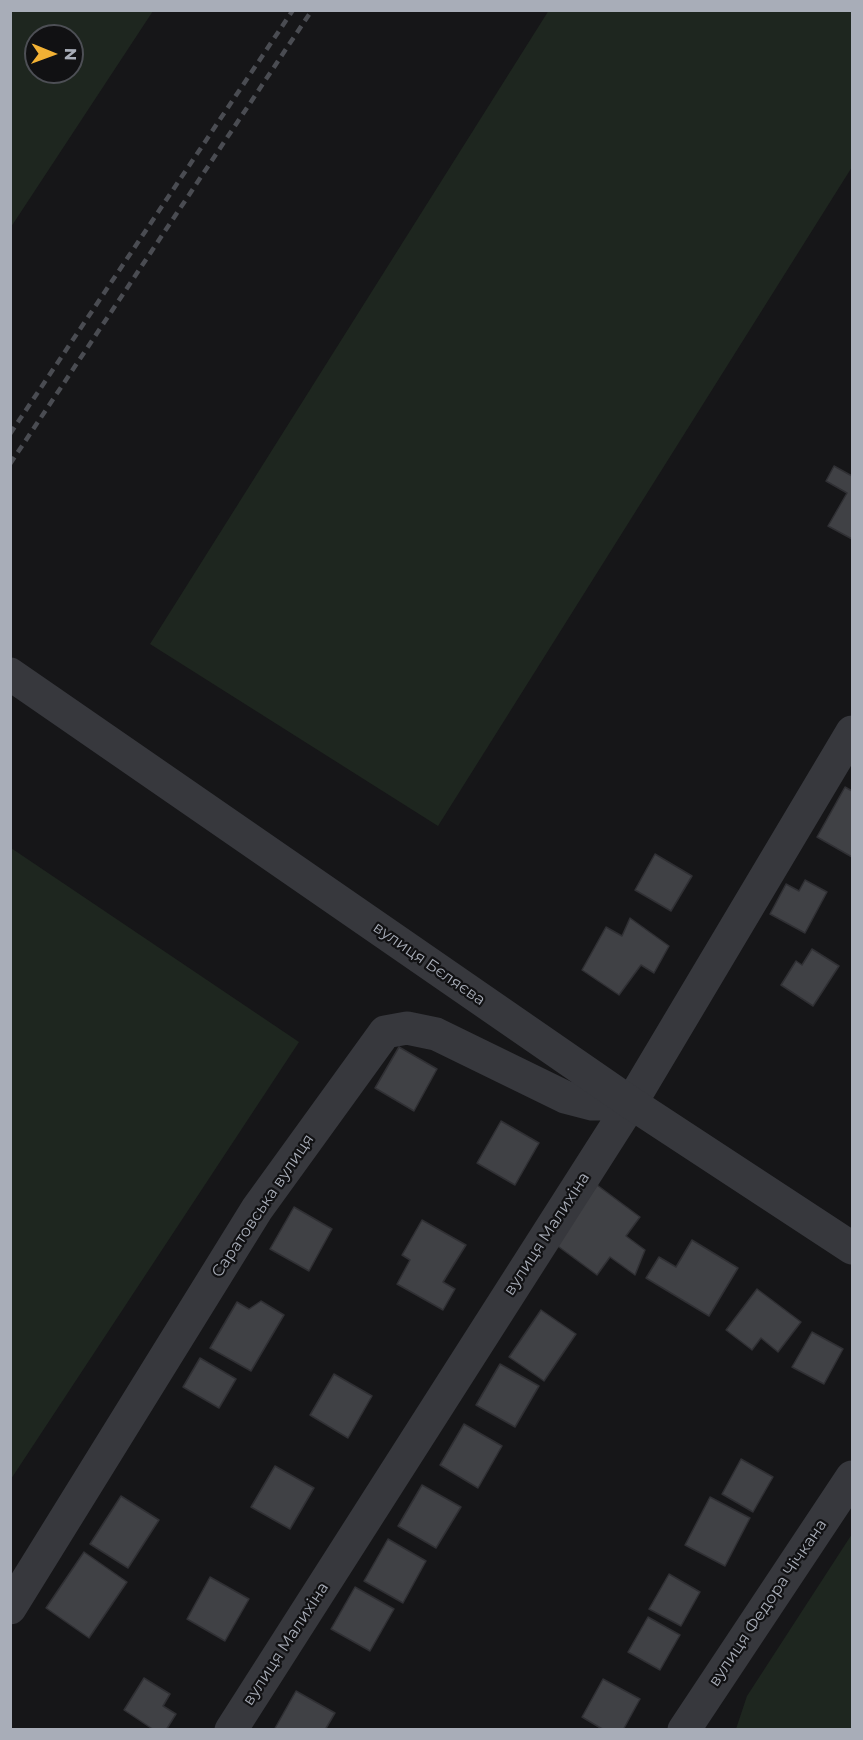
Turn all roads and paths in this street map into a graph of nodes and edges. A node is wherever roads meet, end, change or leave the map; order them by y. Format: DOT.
graph roads {
  1 [pos="10,674"];
  2 [pos="852,732"];
  3 [pos="631,1103"];
  4 [pos="852,1248"];
  5 [pos="852,1477"];
  6 [pos="10,1608"];
  7 [pos="231,1730"];
  8 [pos="684,1730"];
  1 -- 3 [label="street, вулиця Бєляєва"];
  2 -- 3 [label="street, вулиця Малихіна"];
  3 -- 4 [label="street, вулиця Бєляєва"];
  3 -- 6 [label="street, Саратовська вулиця"];
  3 -- 7 [label="street, вулиця Малихіна"];
  5 -- 8 [label="street, вулиця Федора Чічкана"];
}
